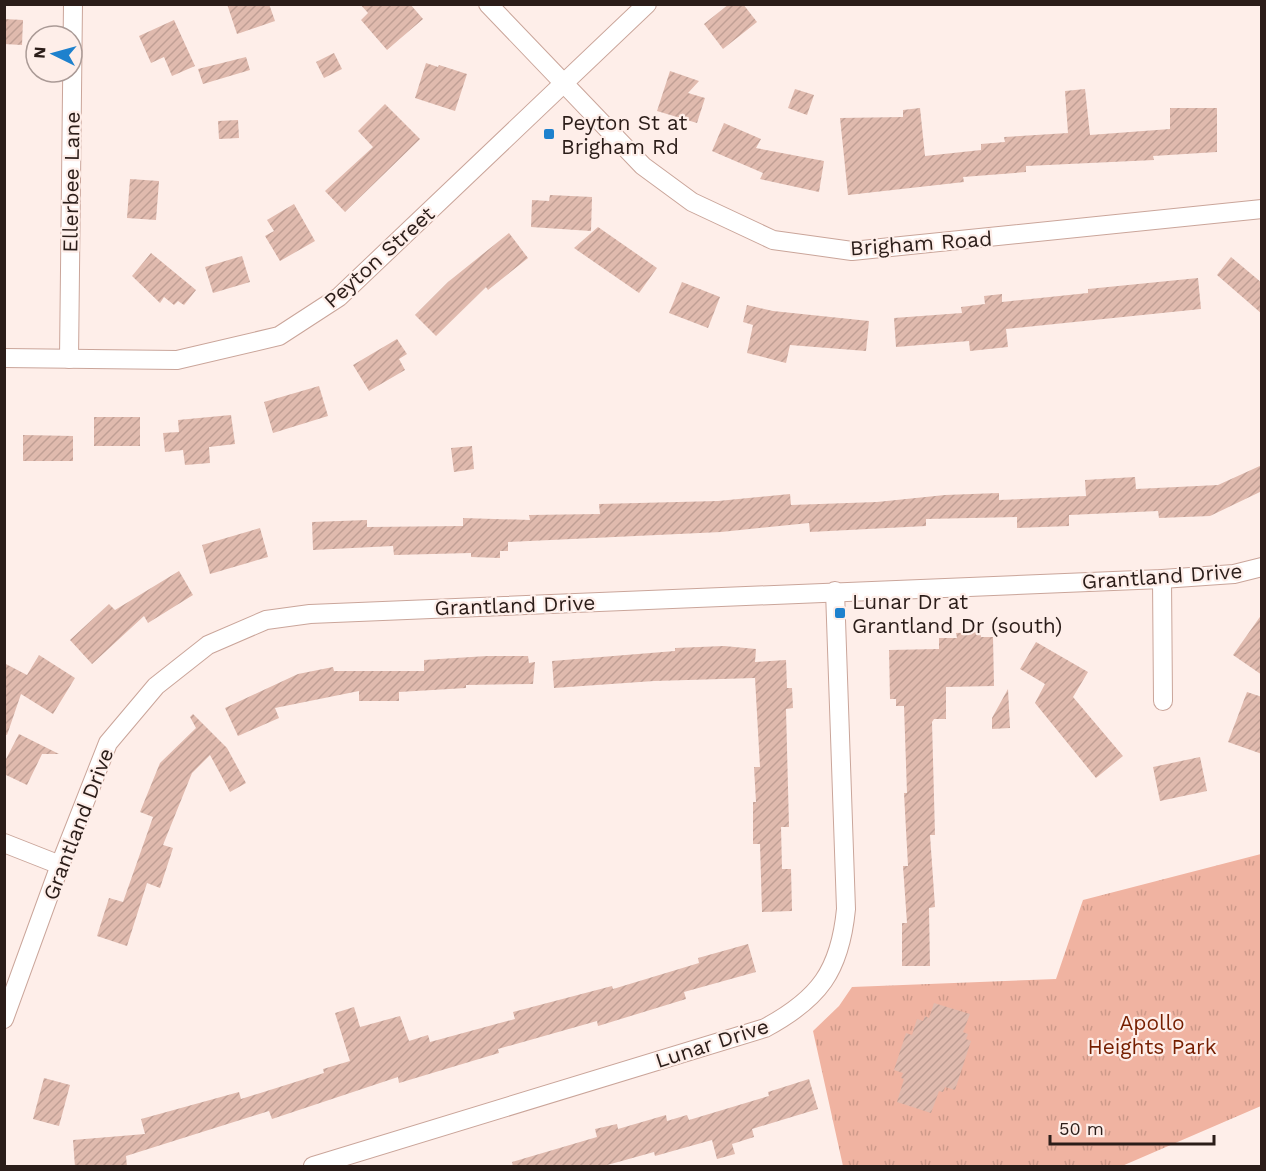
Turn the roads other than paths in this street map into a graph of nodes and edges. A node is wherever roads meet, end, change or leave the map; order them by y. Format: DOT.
graph roads {
  1 [pos="73,4"];
  2 [pos="489,4"];
  3 [pos="647,4"];
  4 [pos="567,84"];
  5 [pos="1262,209"];
  6 [pos="4,358"];
  7 [pos="69,359"];
  8 [pos="1262,567"];
  9 [pos="1162,579"];
  10 [pos="835,591"];
  11 [pos="1163,701"];
  12 [pos="4,843"];
  13 [pos="60,865"];
  14 [pos="4,1019"];
  15 [pos="313,1167"];
  1 -- 7 [label="street, Ellerbee Lane"];
  2 -- 4 [label="street, Brigham Road"];
  3 -- 4 [label="street, Peyton Street"];
  4 -- 5 [label="street, Brigham Road"];
  4 -- 7 [label="street, Peyton Street"];
  6 -- 7 [label="street, Peyton Street"];
  8 -- 9 [label="street, Grantland Drive"];
  9 -- 10 [label="street, Grantland Drive"];
  9 -- 11 [label="street"];
  10 -- 13 [label="street, Grantland Drive"];
  10 -- 15 [label="street, Lunar Drive"];
  12 -- 13 [label="street"];
  13 -- 14 [label="street, Grantland Drive"];
}
